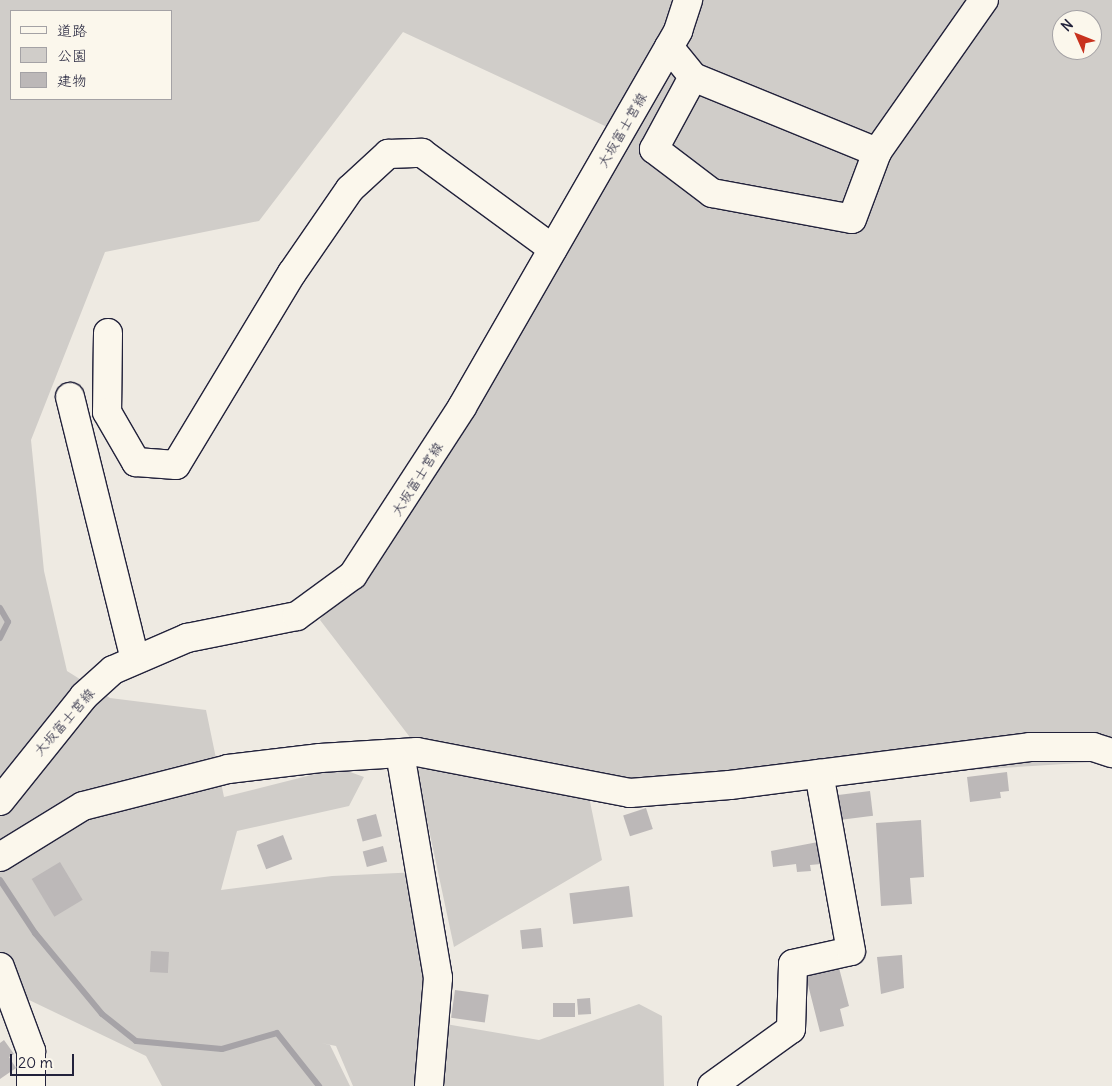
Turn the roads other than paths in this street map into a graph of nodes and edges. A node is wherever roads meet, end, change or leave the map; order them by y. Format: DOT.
graph roads {
  1 [pos="688,0"];
  2 [pos="984,0"];
  3 [pos="669,47"];
  4 [pos="693,77"];
  5 [pos="877,152"];
  6 [pos="553,248"];
  7 [pos="108,332"];
  8 [pos="70,397"];
  9 [pos="135,658"];
  10 [pos="400,753"];
  11 [pos="1112,753"];
  12 [pos="819,774"];
  13 [pos="0,800"];
  14 [pos="1,856"];
  15 [pos="0,966"];
  16 [pos="31,1086"];
  17 [pos="429,1086"];
  18 [pos="712,1086"];
  1 -- 3 [label="street, 大坂富士宮線"];
  2 -- 5 [label="street"];
  3 -- 4 [label="street"];
  3 -- 6 [label="street, 大坂富士宮線"];
  4 -- 5 [label="street"];
  4 -- 5 [label="street"];
  6 -- 7 [label="street"];
  6 -- 9 [label="street, 大坂富士宮線"];
  8 -- 9 [label="street"];
  9 -- 13 [label="street, 大坂富士宮線"];
  10 -- 12 [label="street"];
  10 -- 14 [label="street"];
  10 -- 17 [label="street"];
  11 -- 12 [label="street"];
  12 -- 18 [label="street"];
  15 -- 16 [label="street"];
}
